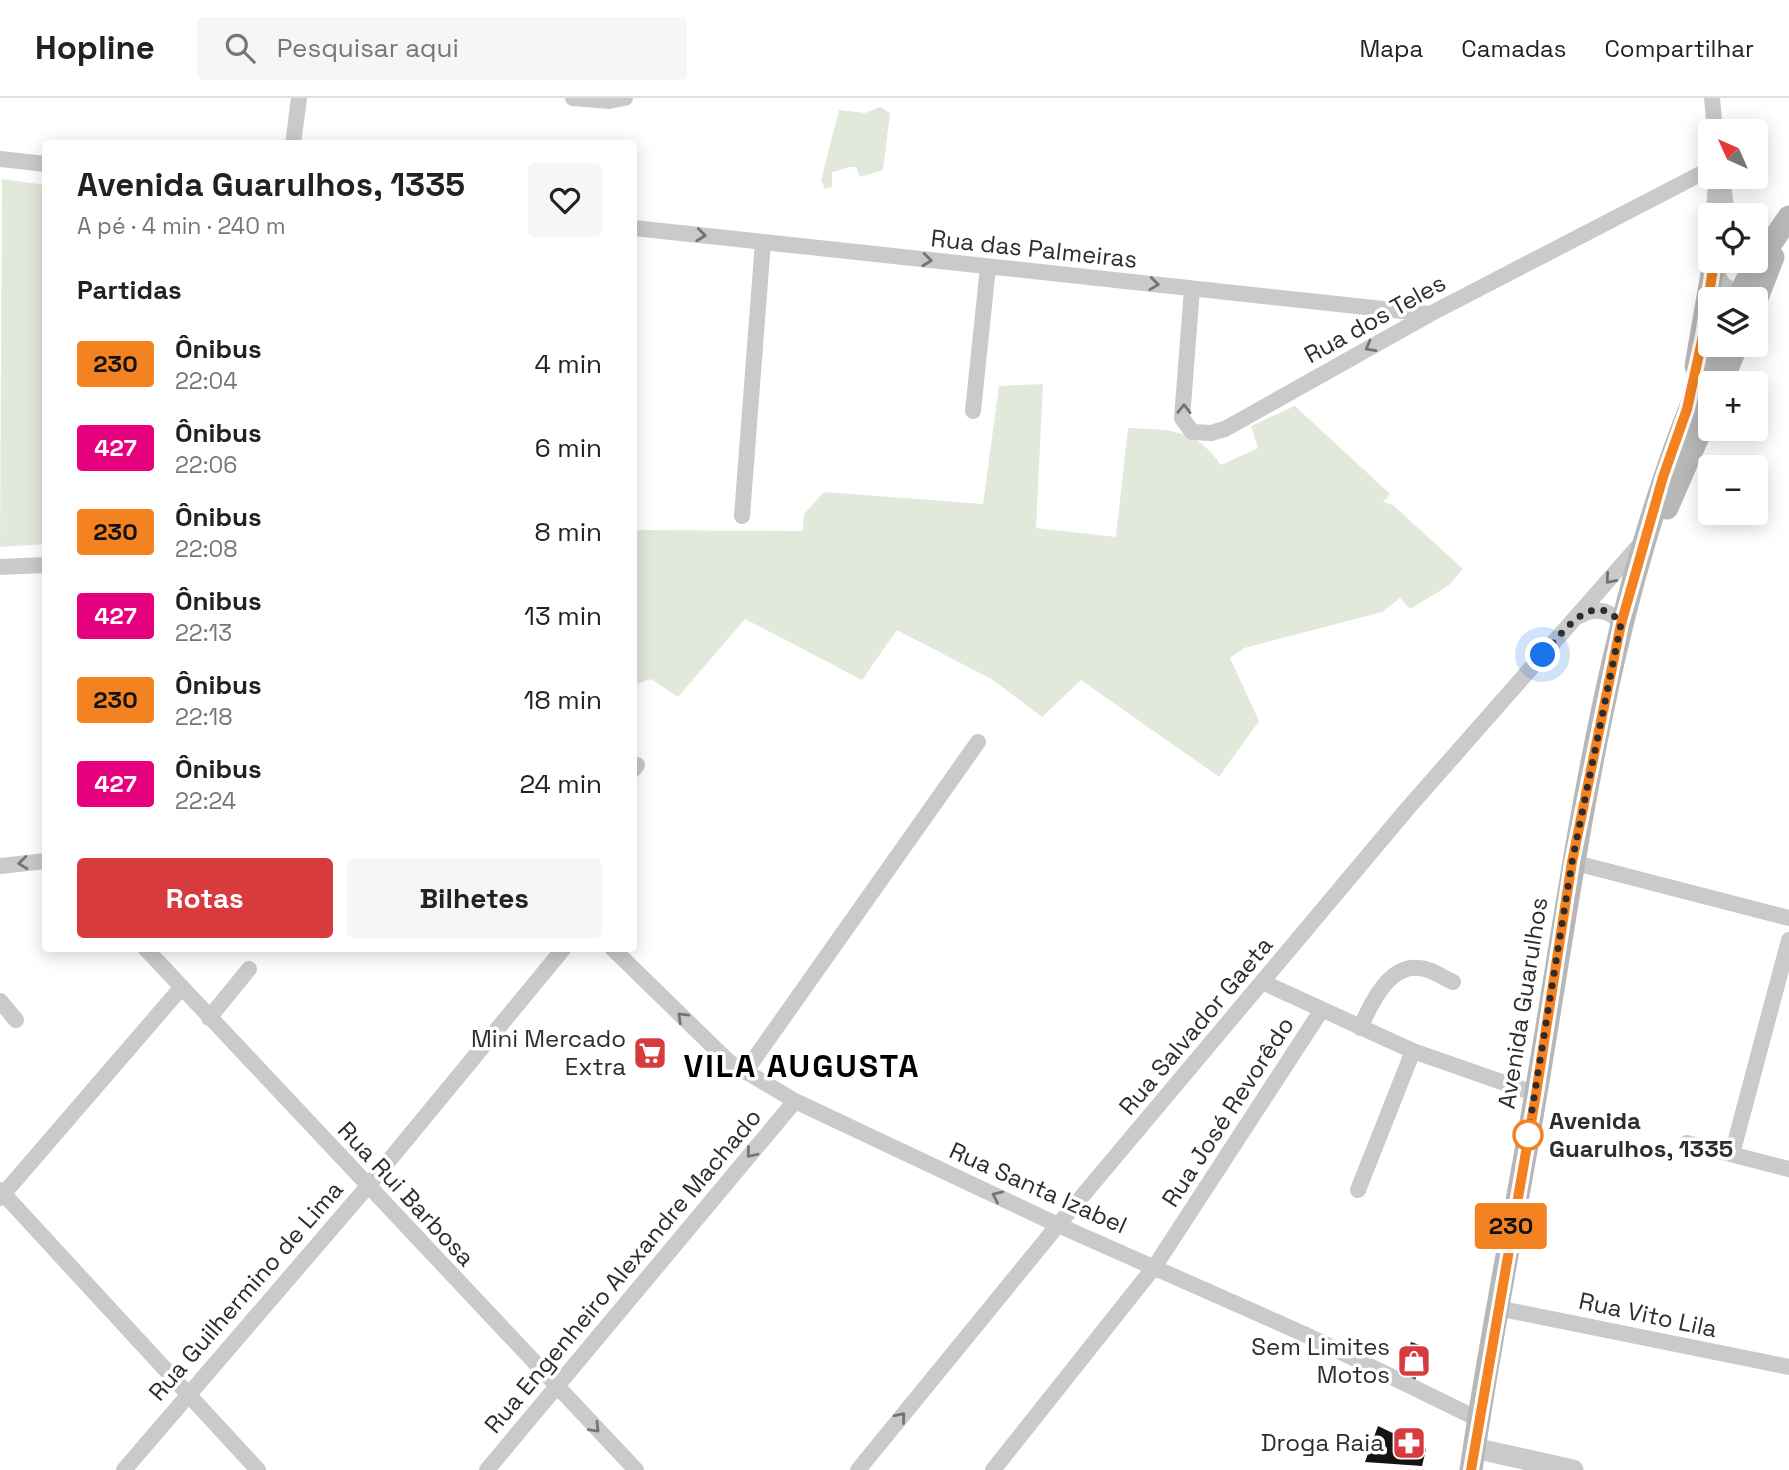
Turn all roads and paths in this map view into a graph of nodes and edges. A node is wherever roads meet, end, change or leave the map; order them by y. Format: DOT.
graph roads {
  1 [pos="299,98"];
  2 [pos="573,98"];
  3 [pos="625,98"];
  4 [pos="1712,98"];
  5 [pos="1714,119"];
  6 [pos="294,140"];
  7 [pos="0,159"];
  8 [pos="42,164"];
  9 [pos="1698,175"];
  10 [pos="1787,221"];
  11 [pos="637,228"];
  12 [pos="763,242"];
  13 [pos="988,267"];
  14 [pos="1713,273"];
  15 [pos="1718,273"];
  16 [pos="1743,287"];
  17 [pos="1748,287"];
  18 [pos="1192,289"];
  19 [pos="1430,314"];
  20 [pos="1702,371"];
  21 [pos="1698,409"];
  22 [pos="973,411"];
  23 [pos="741,516"];
  24 [pos="1644,540"];
  25 [pos="42,565"];
  26 [pos="0,567"];
  27 [pos="1631,588"];
  28 [pos="1577,617"];
  29 [pos="1621,624"];
  30 [pos="978,742"];
  31 [pos="42,861"];
  32 [pos="1572,862"];
  33 [pos="0,866"];
  34 [pos="1789,918"];
  35 [pos="1789,940"];
  36 [pos="149,952"];
  37 [pos="561,952"];
  38 [pos="616,952"];
  39 [pos="249,969"];
  40 [pos="1262,982"];
  41 [pos="1453,982"];
  42 [pos="181,988"];
  43 [pos="0,1001"];
  44 [pos="1321,1011"];
  45 [pos="209,1018"];
  46 [pos="16,1020"];
  47 [pos="1360,1028"];
  48 [pos="1413,1051"];
  49 [pos="745,1072"];
  50 [pos="1536,1094"];
  51 [pos="795,1101"];
  52 [pos="1687,1143"];
  53 [pos="1732,1154"];
  54 [pos="1789,1169"];
  55 [pos="368,1186"];
  56 [pos="1359,1190"];
  57 [pos="1,1194"];
  58 [pos="1058,1225"];
  59 [pos="1155,1266"];
  60 [pos="1497,1308"];
  61 [pos="1789,1367"];
  62 [pos="555,1386"];
  63 [pos="187,1393"];
  64 [pos="1478,1419"];
  65 [pos="1472,1459"];
  66 [pos="124,1470"];
  67 [pos="258,1470"];
  68 [pos="487,1470"];
  69 [pos="636,1470"];
  70 [pos="858,1470"];
  71 [pos="993,1470"];
  72 [pos="1573,1470"];
  1 -- 6 [label="street"];
  2 -- 3 [label="street"];
  4 -- 5 [label="street"];
  7 -- 8 [label="street"];
  9 -- 19 [label="street, Rua dos Teles"];
  10 -- 17 [label="main road"];
  11 -- 12 [label="street, Rua das Palmeiras, one-way"];
  12 -- 13 [label="street, Rua das Palmeiras, one-way"];
  12 -- 23 [label="street"];
  13 -- 18 [label="street, Rua das Palmeiras, one-way"];
  13 -- 22 [label="street"];
  14 -- 20 [label="main road"];
  15 -- 16 [label="street"];
  18 -- 19 [label="street, Rua das Palmeiras"];
  19 -- 18 [label="street, Rua dos Teles, one-way"];
  21 -- 24 [label="main road, Avenida Guarulhos"];
  21 -- 27 [label="main road, Avenida Guarulhos"];
  24 -- 27 [label="main road, Avenida Guarulhos"];
  24 -- 28 [label="street, Rua Salvador Gaeta, one-way"];
  25 -- 26 [label="street"];
  27 -- 29 [label="main road, Avenida Guarulhos"];
  28 -- 29 [label="street"];
  28 -- 40 [label="street, Rua Salvador Gaeta"];
  29 -- 32 [label="main road, Avenida Guarulhos"];
  30 -- 49 [label="street"];
  31 -- 33 [label="street, one-way"];
  32 -- 34 [label="street"];
  32 -- 50 [label="main road, Avenida Guarulhos"];
  35 -- 53 [label="street"];
  36 -- 42 [label="street, Rua Rui Barbosa"];
  37 -- 55 [label="street, Rua Guilhermino de Lima"];
  49 -- 38 [label="street, Rua Santa Izabel, one-way"];
  39 -- 45 [label="street"];
  40 -- 44 [label="street"];
  40 -- 58 [label="street, Rua Salvador Gaeta"];
  41 -- 47 [label="street"];
  42 -- 45 [label="street, Rua Rui Barbosa"];
  42 -- 57 [label="street"];
  43 -- 46 [label="street"];
  44 -- 47 [label="street"];
  44 -- 59 [label="street, Rua José Revorêdo"];
  45 -- 55 [label="street, Rua Rui Barbosa"];
  47 -- 48 [label="street"];
  48 -- 50 [label="street"];
  48 -- 56 [label="street"];
  49 -- 51 [label="street, Rua Santa Izabel"];
  50 -- 60 [label="main road, Avenida Guarulhos"];
  58 -- 51 [label="street, Rua Santa Izabel, one-way"];
  51 -- 62 [label="street, Rua Engenheiro Alexandre Machado, one-way"];
  52 -- 53 [label="street"];
  53 -- 54 [label="street"];
  55 -- 62 [label="street, Rua Rui Barbosa"];
  55 -- 63 [label="street, Rua Guilhermino de Lima"];
  57 -- 63 [label="street"];
  58 -- 59 [label="street, Rua Santa Izabel"];
  70 -- 58 [label="street, Rua Salvador Gaeta, one-way"];
  59 -- 64 [label="street, Rua Santa Izabel"];
  59 -- 71 [label="street, Rua José Revorêdo"];
  60 -- 61 [label="street, Rua Vito Lila"];
  60 -- 64 [label="main road, Avenida Guarulhos"];
  62 -- 68 [label="street, Rua Engenheiro Alexandre Machado"];
  62 -- 69 [label="street, Rua Rui Barbosa, one-way"];
  63 -- 66 [label="street, Rua Guilhermino de Lima"];
  63 -- 67 [label="street"];
  64 -- 65 [label="main road, Avenida Guarulhos"];
  65 -- 72 [label="street"];
}
